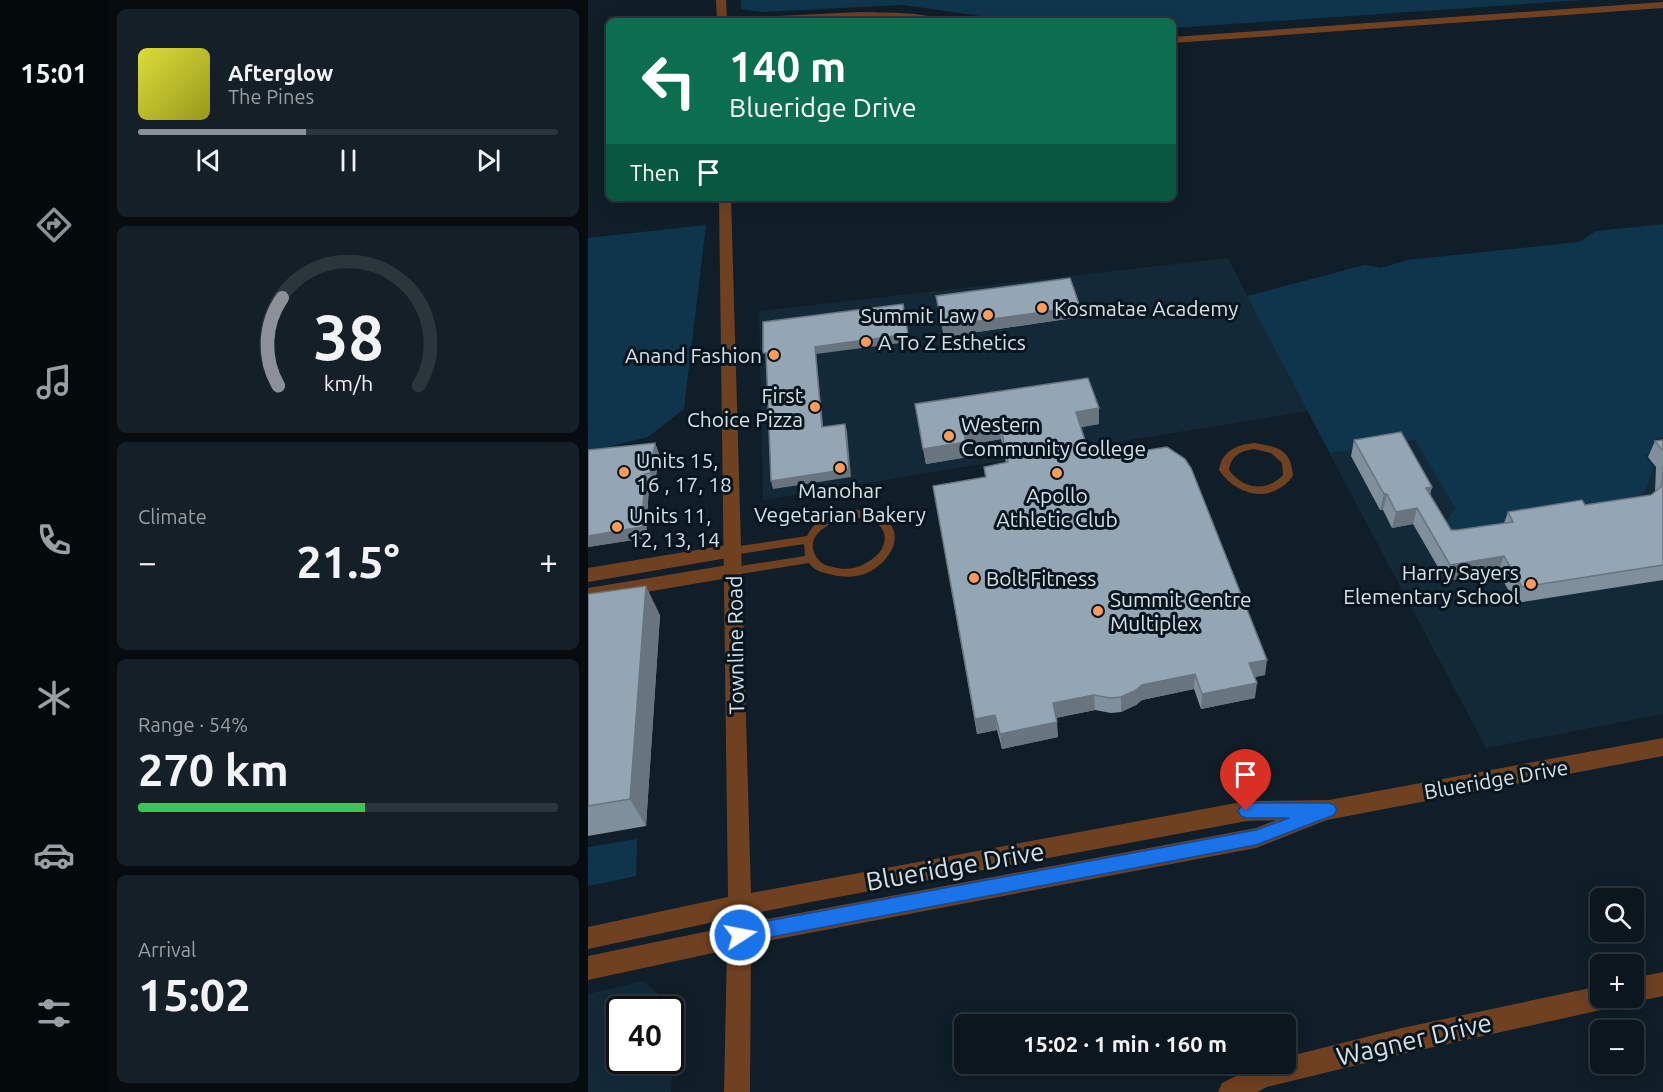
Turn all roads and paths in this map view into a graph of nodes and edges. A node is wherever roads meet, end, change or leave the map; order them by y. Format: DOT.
graph roads {
  1 [pos="721,0"];
  2 [pos="1663,5"];
  3 [pos="722,18"];
  4 [pos="772,18"];
  5 [pos="909,18"];
  6 [pos="1176,40"];
  7 [pos="725,201"];
  8 [pos="1290,469"];
  9 [pos="809,539"];
  10 [pos="733,551"];
  11 [pos="810,559"];
  12 [pos="734,571"];
  13 [pos="588,575"];
  14 [pos="588,595"];
  15 [pos="1663,747"];
  16 [pos="1329,810"];
  17 [pos="740,905"];
  18 [pos="740,935"];
  19 [pos="588,938"];
  20 [pos="588,968"];
  21 [pos="1663,984"];
  22 [pos="1644,988"];
  23 [pos="1590,1000"];
  24 [pos="737,1092"];
  25 [pos="1231,1092"];
  1 -- 3 [label="street"];
  2 -- 6 [label="street"];
  4 -- 5 [label="street"];
  7 -- 10 [label="street, Townline Road"];
  8 -- 8 [label="lane"];
  9 -- 10 [label="lane"];
  9 -- 11 [label="lane"];
  9 -- 11 [label="lane"];
  10 -- 12 [label="street, Townline Road"];
  10 -- 13 [label="street"];
  11 -- 12 [label="lane"];
  12 -- 14 [label="street"];
  12 -- 17 [label="street, Townline Road"];
  15 -- 16 [label="street, Blueridge Drive"];
  16 -- 17 [label="street, Blueridge Drive"];
  16 -- 18 [label="street, Blueridge Drive"];
  17 -- 18 [label="street, Townline Road"];
  17 -- 19 [label="street, Blueridge Drive"];
  18 -- 20 [label="street, Blueridge Drive"];
  18 -- 24 [label="street, Townline Road"];
  21 -- 22 [label="street"];
  23 -- 25 [label="street, Wagner Drive"];
}
